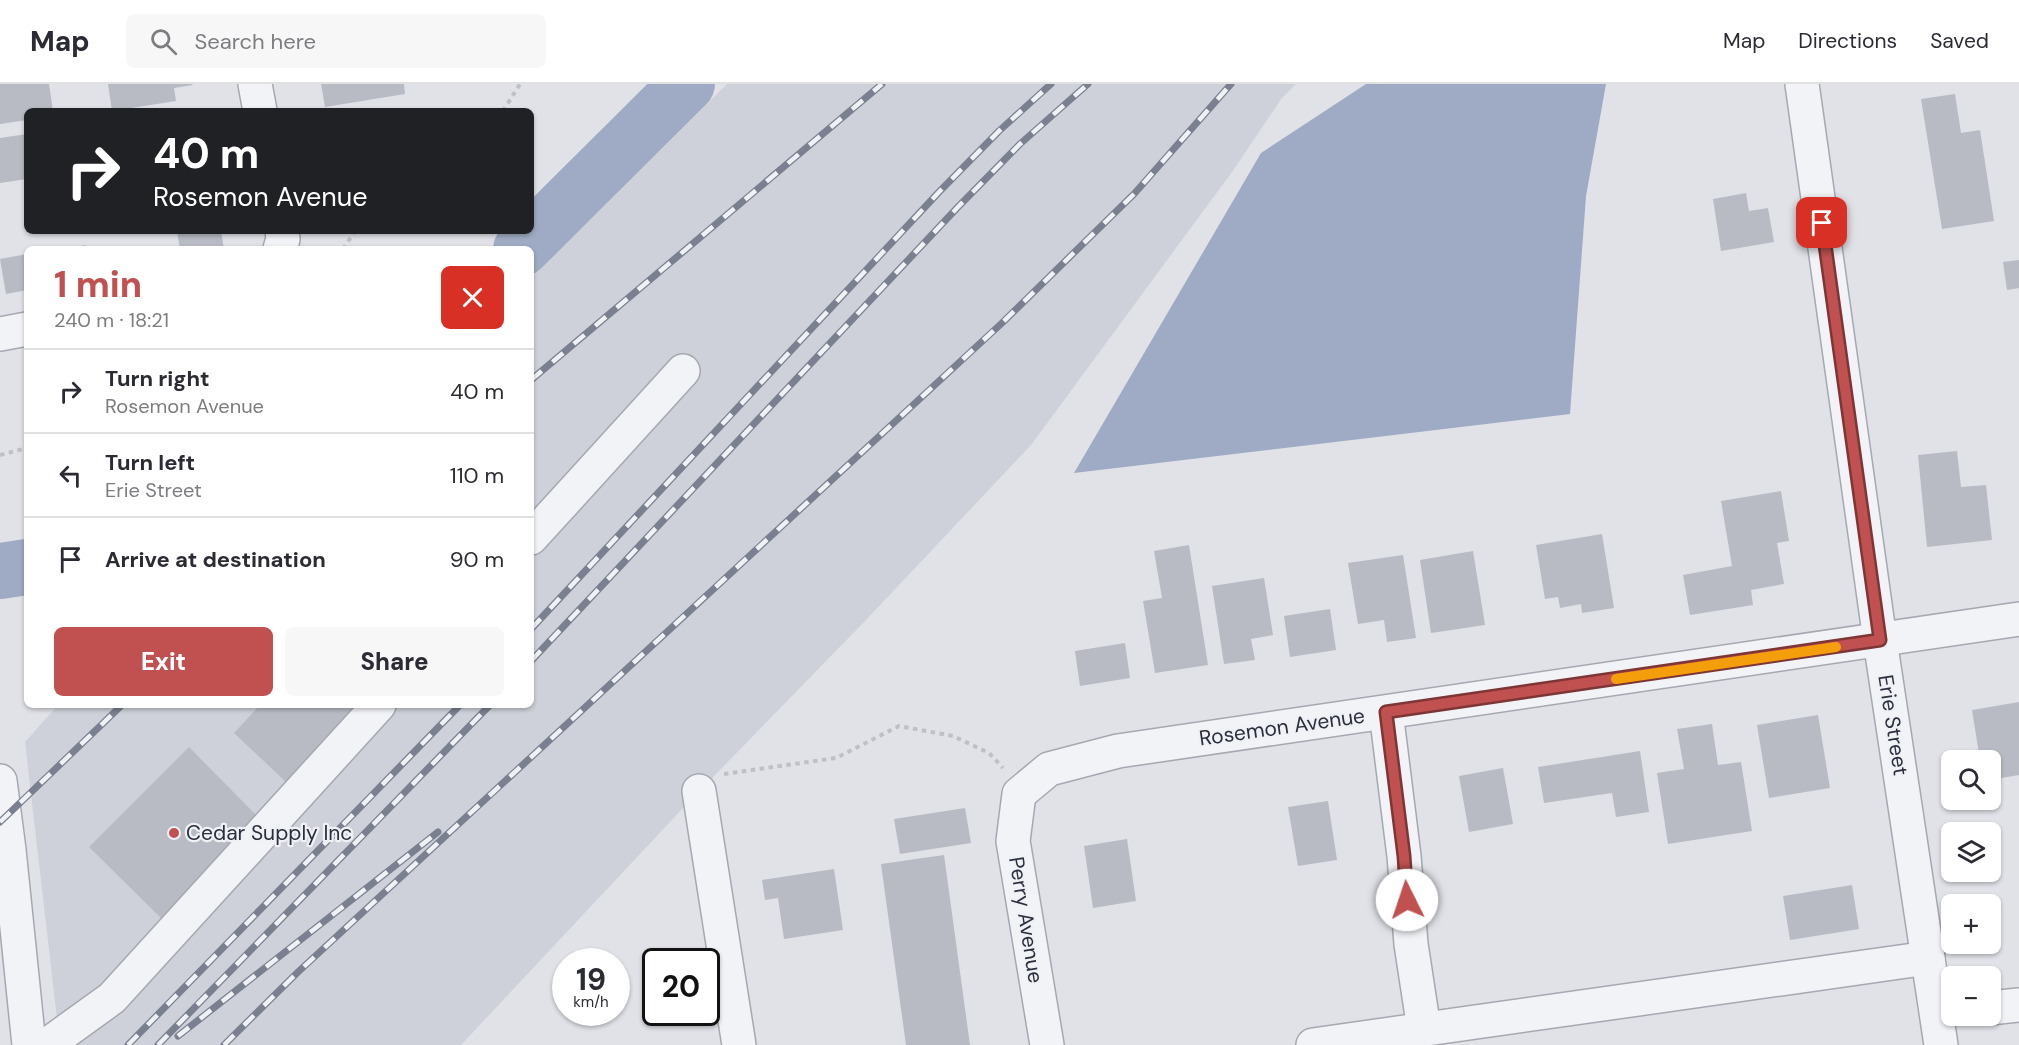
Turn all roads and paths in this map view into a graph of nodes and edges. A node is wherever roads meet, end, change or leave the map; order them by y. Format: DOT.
graph roads {
  1 [pos="255,84"];
  2 [pos="520,84"];
  3 [pos="1802,84"];
  4 [pos="259,108"];
  5 [pos="505,108"];
  6 [pos="24,330"];
  7 [pos="0,334"];
  8 [pos="683,371"];
  9 [pos="24,449"];
  10 [pos="0,455"];
  11 [pos="534,535"];
  12 [pos="2019,619"];
  13 [pos="1880,640"];
  14 [pos="376,708"];
  15 [pos="1386,712"];
  16 [pos="0,781"];
  17 [pos="699,791"];
  18 [pos="1021,792"];
  19 [pos="8,921"];
  20 [pos="1928,958"];
  21 [pos="1941,1002"];
  22 [pos="2019,1005"];
  23 [pos="2001,1007"];
  24 [pos="1943,1026"];
  25 [pos="1424,1029"];
  26 [pos="29,1045"];
  27 [pos="47,1045"];
  28 [pos="739,1045"];
  29 [pos="1047,1045"];
  30 [pos="1313,1045"];
  31 [pos="1941,1045"];
  1 -- 4 [label="street"];
  2 -- 5 [label="path"];
  3 -- 13 [label="street, Erie Street"];
  6 -- 7 [label="street"];
  8 -- 11 [label="street"];
  9 -- 10 [label="path"];
  12 -- 13 [label="street, Rosemon Avenue"];
  13 -- 15 [label="street, Rosemon Avenue"];
  13 -- 20 [label="street, Erie Street"];
  14 -- 27 [label="street"];
  15 -- 18 [label="street, Rosemon Avenue"];
  15 -- 25 [label="street"];
  16 -- 19 [label="street"];
  17 -- 18 [label="path"];
  17 -- 28 [label="street"];
  18 -- 29 [label="street, Perry Avenue"];
  19 -- 26 [label="street"];
  20 -- 21 [label="street, Erie Street"];
  20 -- 25 [label="street"];
  22 -- 23 [label="street"];
  24 -- 31 [label="street, Erie Street"];
  25 -- 30 [label="street"];
}
